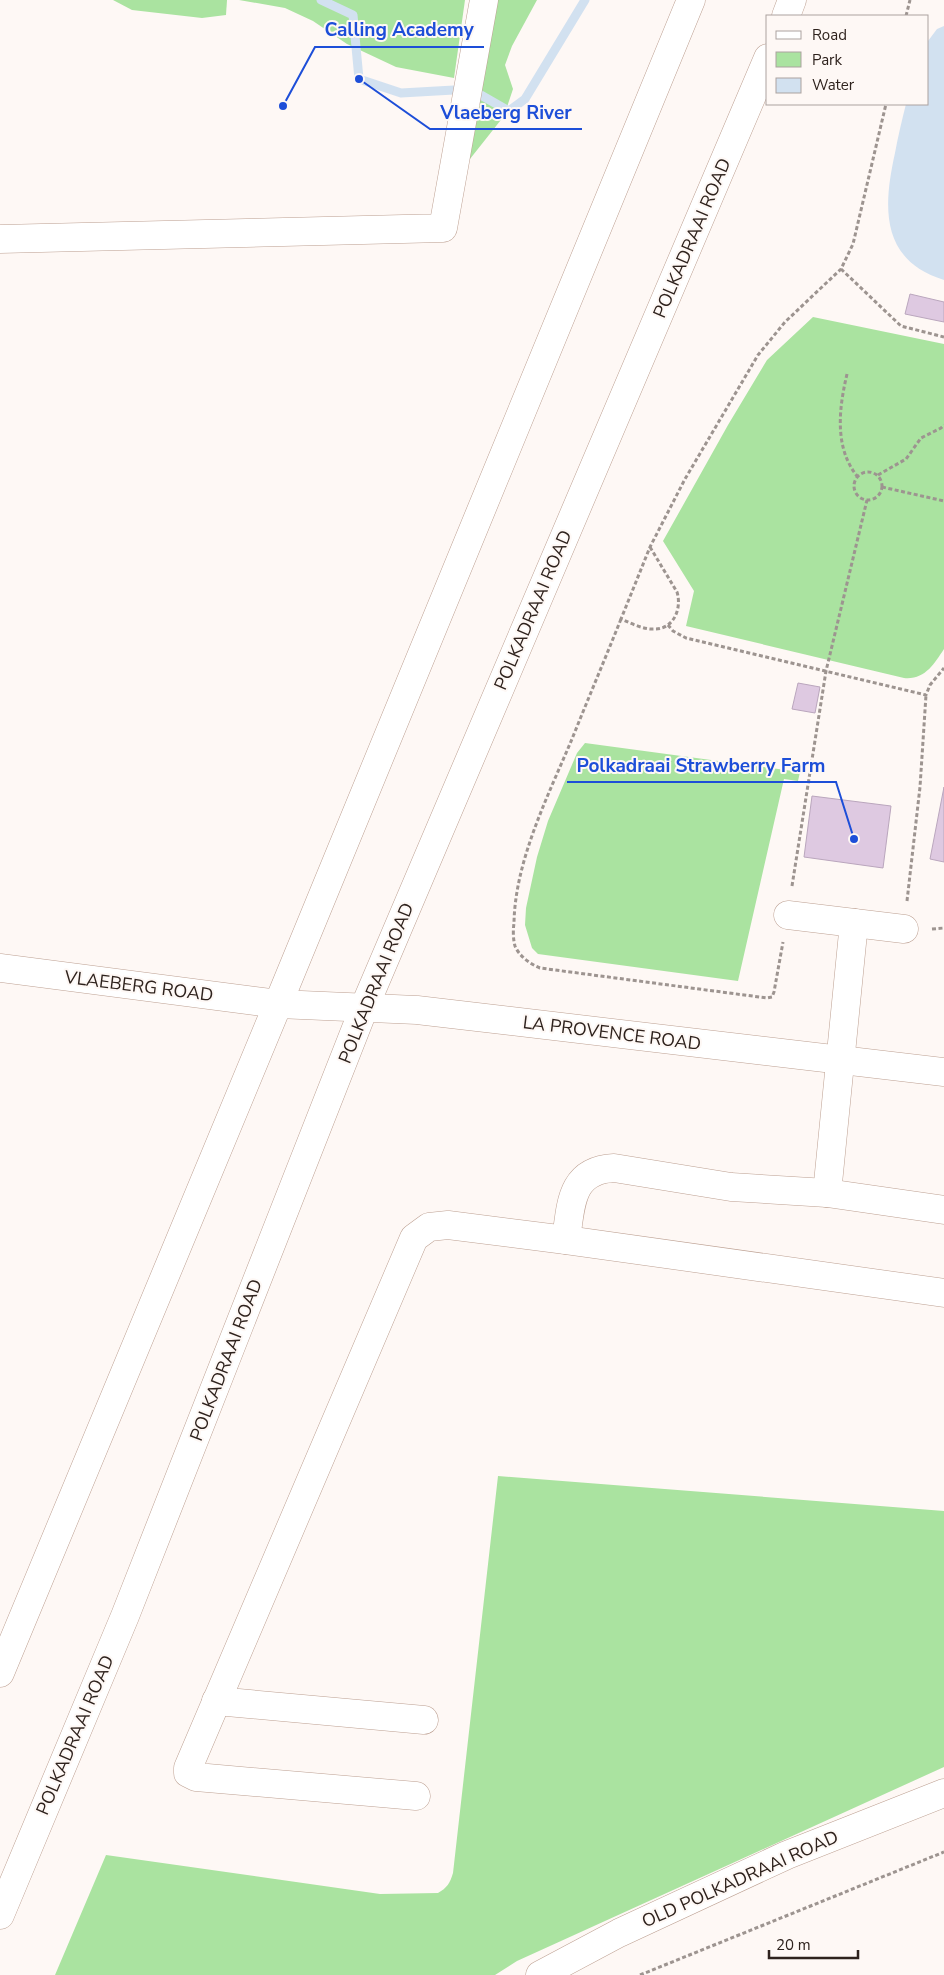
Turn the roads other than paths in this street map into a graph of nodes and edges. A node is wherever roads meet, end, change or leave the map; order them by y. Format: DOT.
graph roads {
  1 [pos="484,0"];
  2 [pos="691,0"];
  3 [pos="792,0"];
  4 [pos="786,15"];
  5 [pos="766,63"];
  6 [pos="0,239"];
  7 [pos="788,915"];
  8 [pos="854,923"];
  9 [pos="904,929"];
  10 [pos="0,968"];
  11 [pos="278,1004"];
  12 [pos="364,1008"];
  13 [pos="842,1060"];
  14 [pos="944,1072"];
  15 [pos="827,1193"];
  16 [pos="944,1210"];
  17 [pos="566,1240"];
  18 [pos="944,1293"];
  19 [pos="0,1673"];
  20 [pos="216,1701"];
  21 [pos="424,1720"];
  22 [pos="944,1793"];
  23 [pos="416,1796"];
  24 [pos="0,1915"];
  25 [pos="540,1975"];
  1 -- 6 [label="main road"];
  2 -- 11 [label="main road"];
  3 -- 4 [label="main road"];
  5 -- 12 [label="main road, POLKADRAAI ROAD"];
  7 -- 8 [label="main road"];
  8 -- 9 [label="main road"];
  8 -- 13 [label="main road"];
  10 -- 11 [label="main road, VLAEBERG ROAD"];
  11 -- 12 [label="main road, LA PROVENCE ROAD"];
  11 -- 19 [label="main road"];
  12 -- 13 [label="main road, LA PROVENCE ROAD"];
  12 -- 24 [label="main road, POLKADRAAI ROAD"];
  13 -- 14 [label="main road, LA PROVENCE ROAD"];
  13 -- 15 [label="main road"];
  15 -- 16 [label="main road"];
  15 -- 17 [label="main road"];
  17 -- 18 [label="main road"];
  17 -- 20 [label="main road"];
  20 -- 21 [label="main road"];
  20 -- 23 [label="main road"];
  22 -- 25 [label="main road, OLD POLKADRAAI ROAD"];
}
